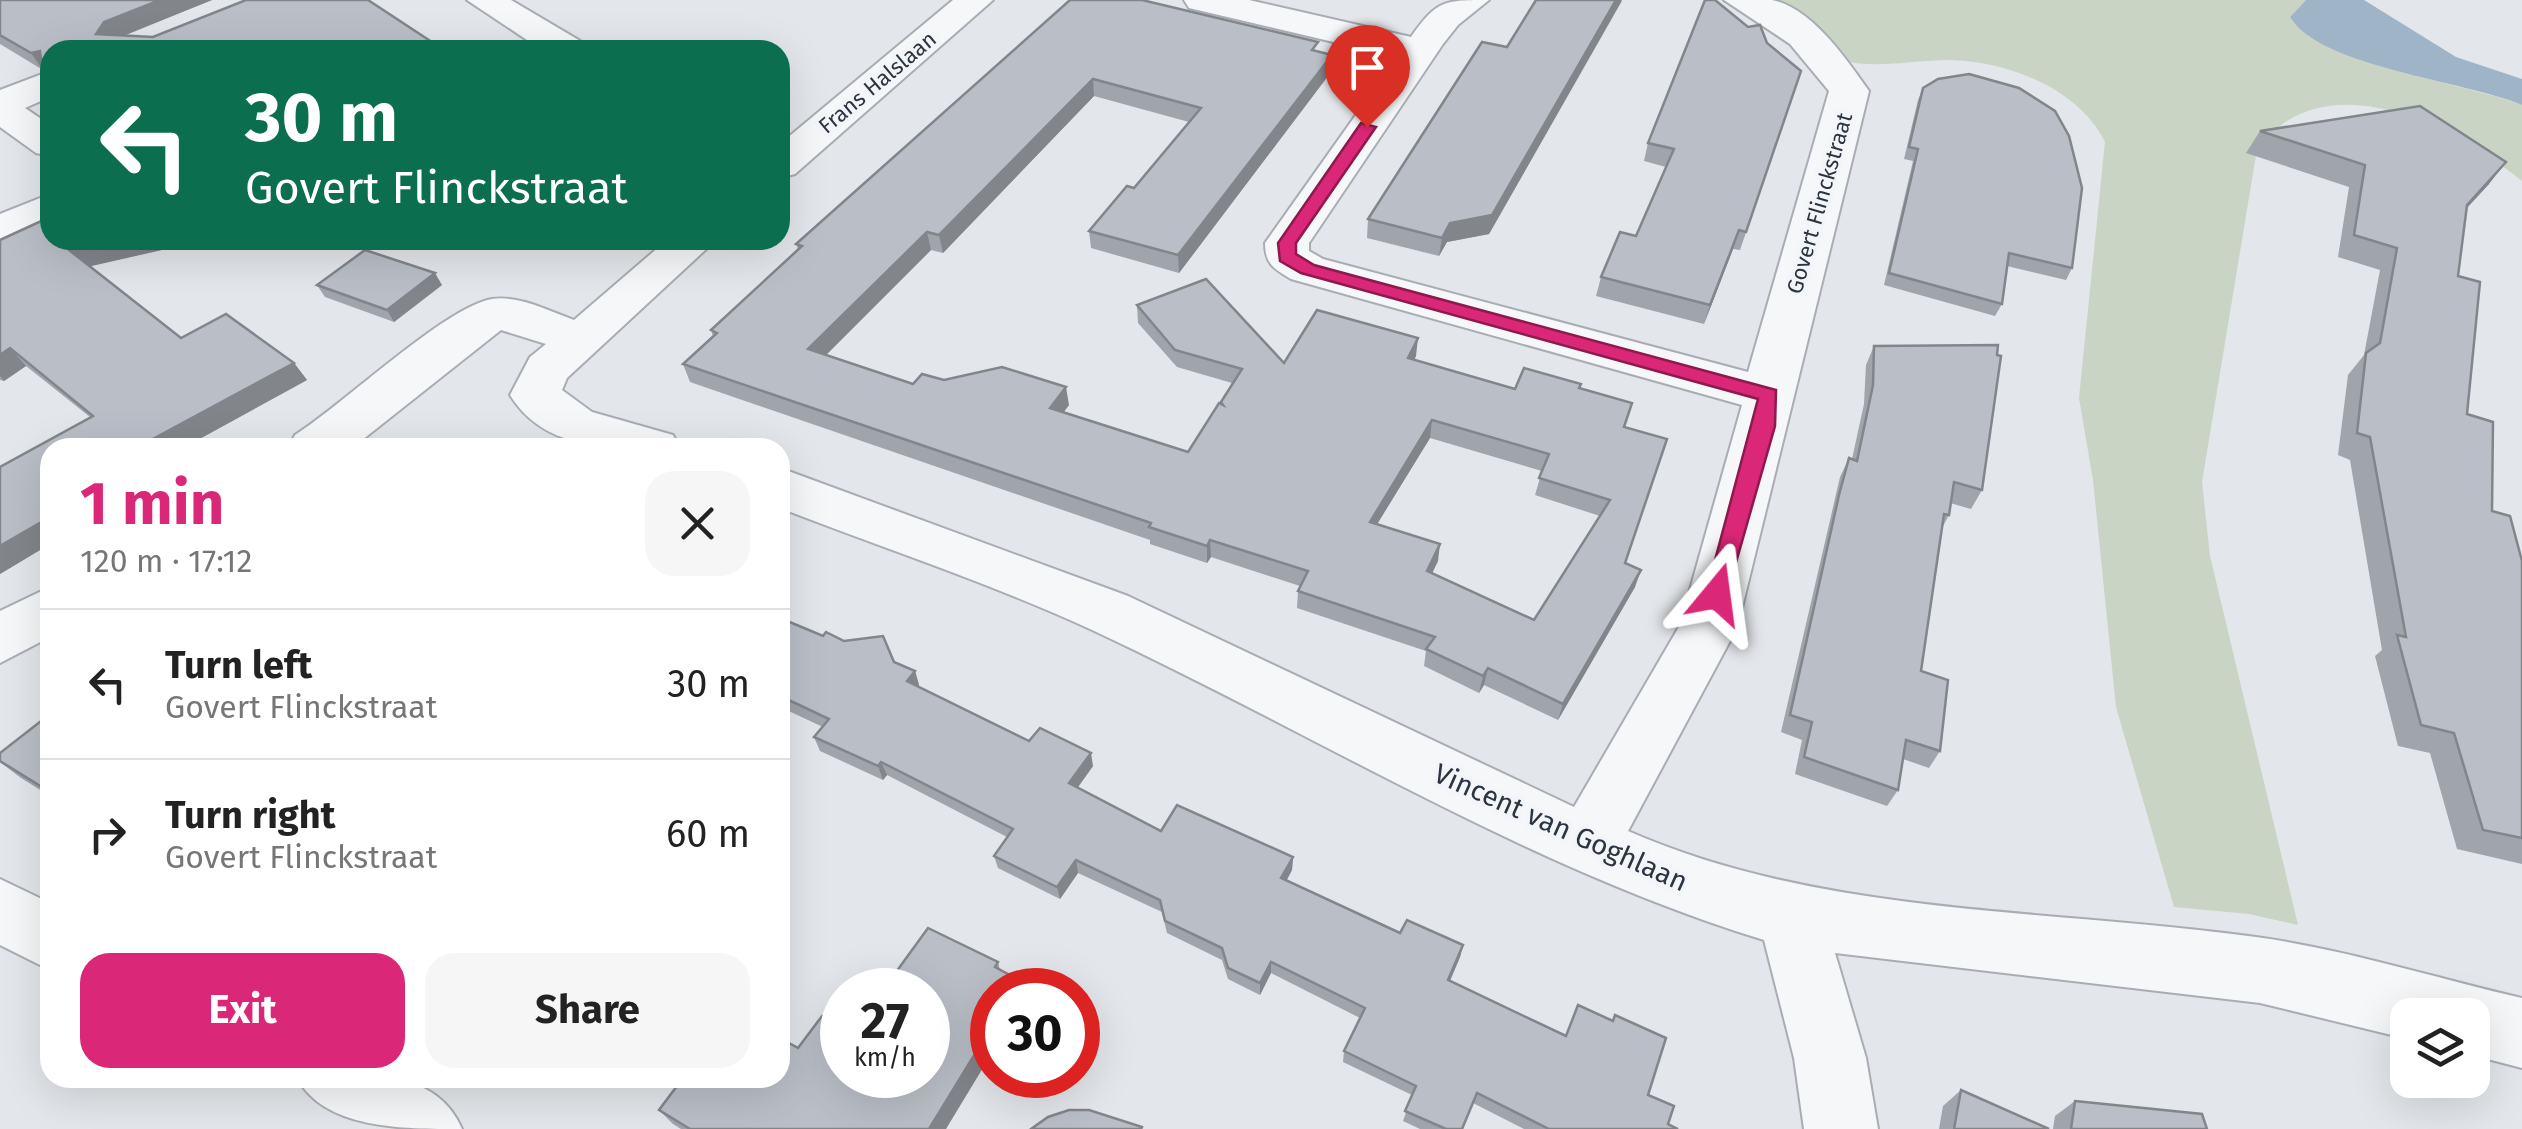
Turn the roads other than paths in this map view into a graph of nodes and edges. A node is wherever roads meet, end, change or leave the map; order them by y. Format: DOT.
graph roads {
  1 [pos="485,0"];
  2 [pos="974,0"];
  3 [pos="1202,0"];
  4 [pos="1471,0"];
  5 [pos="1742,0"];
  6 [pos="553,40"];
  7 [pos="1420,51"];
  8 [pos="40,89"];
  9 [pos="0,107"];
  10 [pos="40,137"];
  11 [pos="790,144"];
  12 [pos="40,213"];
  13 [pos="0,231"];
  14 [pos="683,250"];
  15 [pos="581,339"];
  16 [pos="1768,395"];
  17 [pos="329,438"];
  18 [pos="621,438"];
  19 [pos="790,491"];
  20 [pos="40,615"];
  21 [pos="0,640"];
  22 [pos="1588,844"];
  23 [pos="0,910"];
  24 [pos="1792,917"];
  25 [pos="40,932"];
  26 [pos="2390,1001"];
  27 [pos="2490,1025"];
  28 [pos="2522,1033"];
  29 [pos="351,1088"];
  30 [pos="426,1129"];
  31 [pos="1840,1129"];
  1 -- 6 [label="street"];
  2 -- 11 [label="street, Frans Halslaan"];
  3 -- 7 [label="street"];
  4 -- 7 [label="street"];
  5 -- 16 [label="street, Govert Flinckstraat"];
  7 -- 16 [label="street"];
  8 -- 9 [label="street"];
  9 -- 10 [label="street"];
  12 -- 13 [label="street"];
  14 -- 15 [label="street"];
  15 -- 17 [label="street"];
  15 -- 18 [label="street"];
  16 -- 22 [label="street, Govert Flinckstraat"];
  19 -- 22 [label="street, Vincent van Goghlaan"];
  20 -- 21 [label="street"];
  22 -- 24 [label="street, Vincent van Goghlaan"];
  23 -- 25 [label="street"];
  24 -- 26 [label="street, Vincent van Goghlaan"];
  24 -- 31 [label="street"];
  27 -- 28 [label="street"];
  29 -- 30 [label="street"];
}
